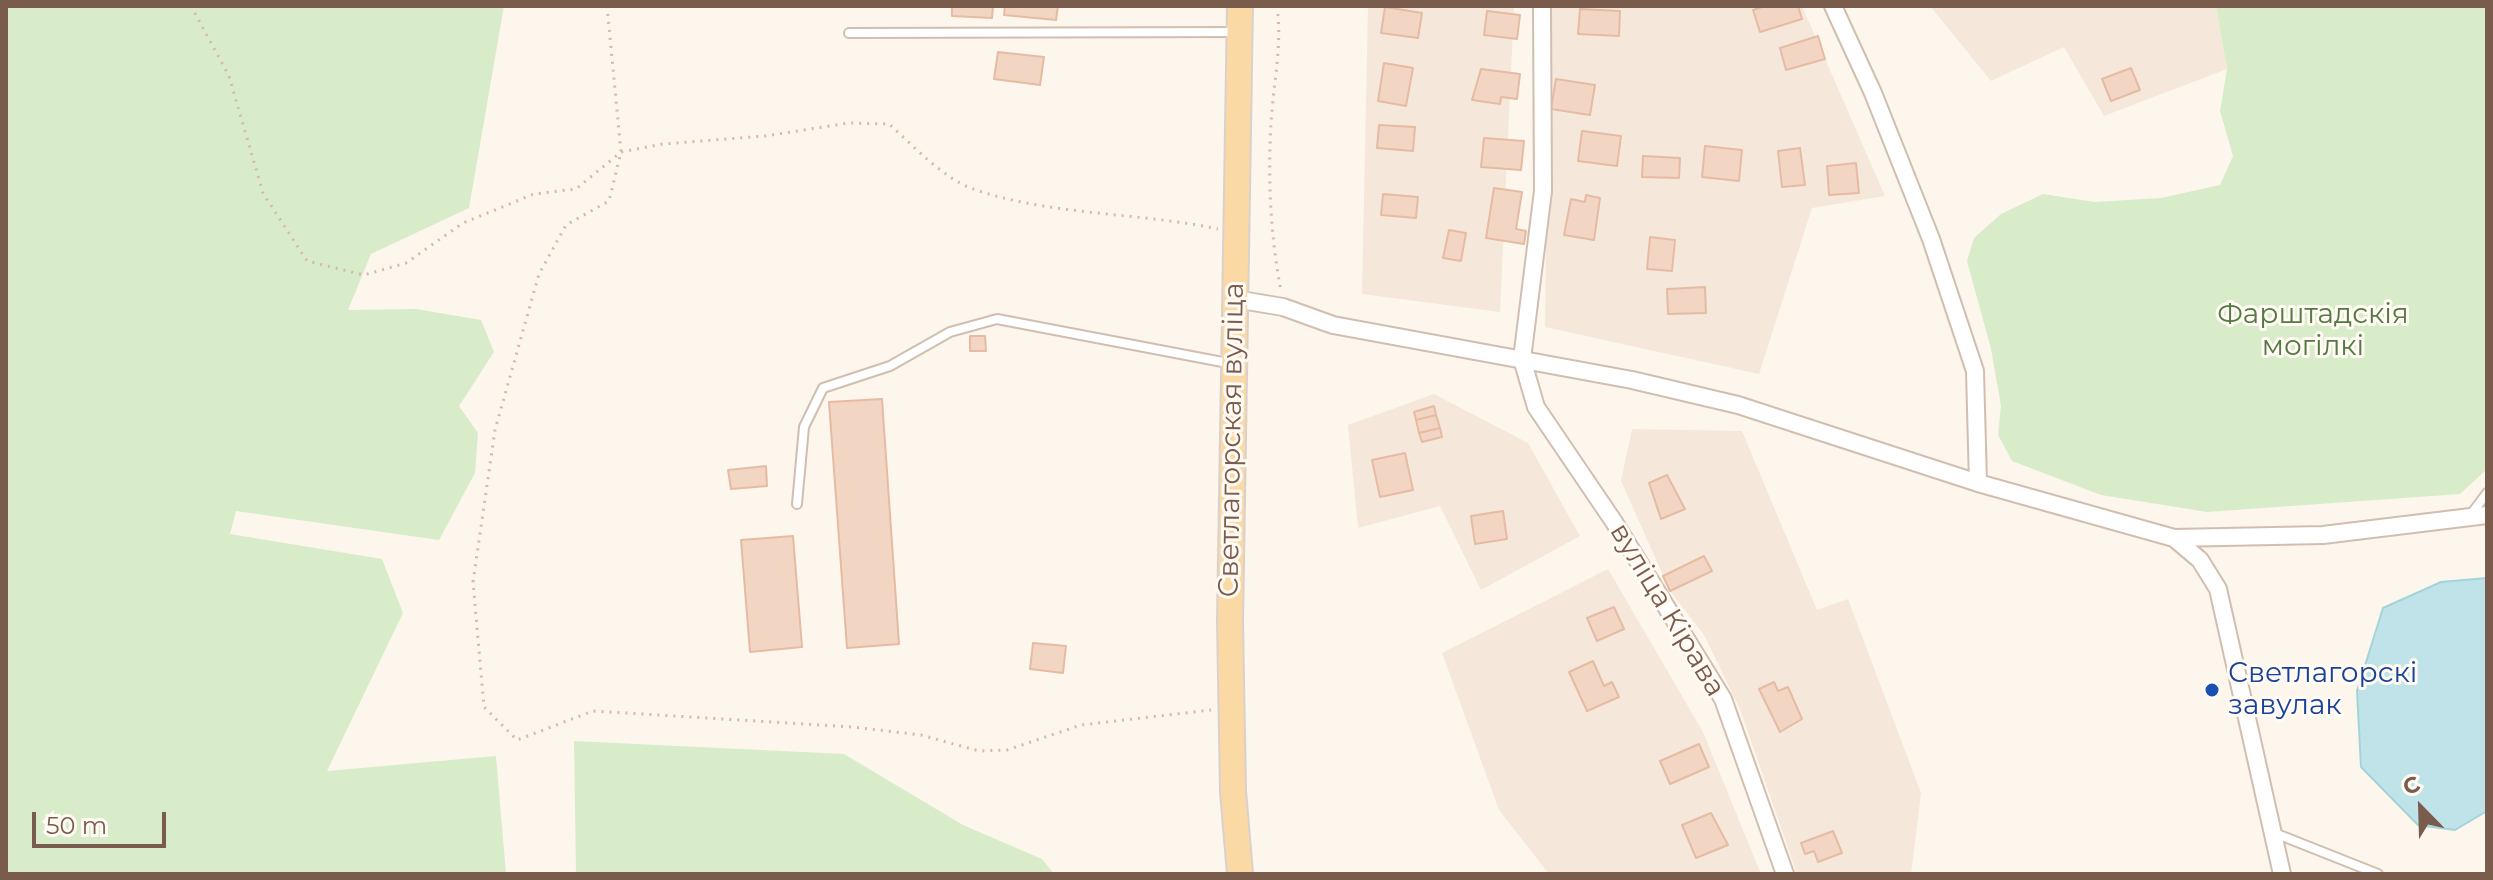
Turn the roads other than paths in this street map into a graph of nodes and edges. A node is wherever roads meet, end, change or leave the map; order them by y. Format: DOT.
graph roads {
  1 [pos="1240,6"];
  2 [pos="1542,6"];
  3 [pos="1833,6"];
  4 [pos="1239,32"];
  5 [pos="849,33"];
  6 [pos="1235,299"];
  7 [pos="1522,359"];
  8 [pos="1234,365"];
  9 [pos="1978,483"];
  10 [pos="2487,493"];
  11 [pos="797,504"];
  12 [pos="2487,515"];
  13 [pos="2468,517"];
  14 [pos="2174,538"];
  15 [pos="2272,832"];
  16 [pos="1240,874"];
  17 [pos="1785,874"];
  18 [pos="2282,874"];
  19 [pos="2378,874"];
  1 -- 4 [label="main road, Светлагорская вуліца"];
  2 -- 7 [label="street"];
  3 -- 9 [label="street"];
  4 -- 5 [label="lane"];
  4 -- 6 [label="main road, Светлагорская вуліца"];
  6 -- 7 [label="street"];
  6 -- 8 [label="main road, Светлагорская вуліца"];
  7 -- 9 [label="street"];
  7 -- 17 [label="street, вуліца Кірава"];
  8 -- 11 [label="lane"];
  8 -- 16 [label="main road, Светлагорская вуліца"];
  9 -- 14 [label="street"];
  10 -- 13 [label="lane"];
  12 -- 13 [label="street"];
  13 -- 14 [label="street"];
  14 -- 15 [label="street"];
  15 -- 18 [label="street"];
  15 -- 19 [label="lane"];
}
